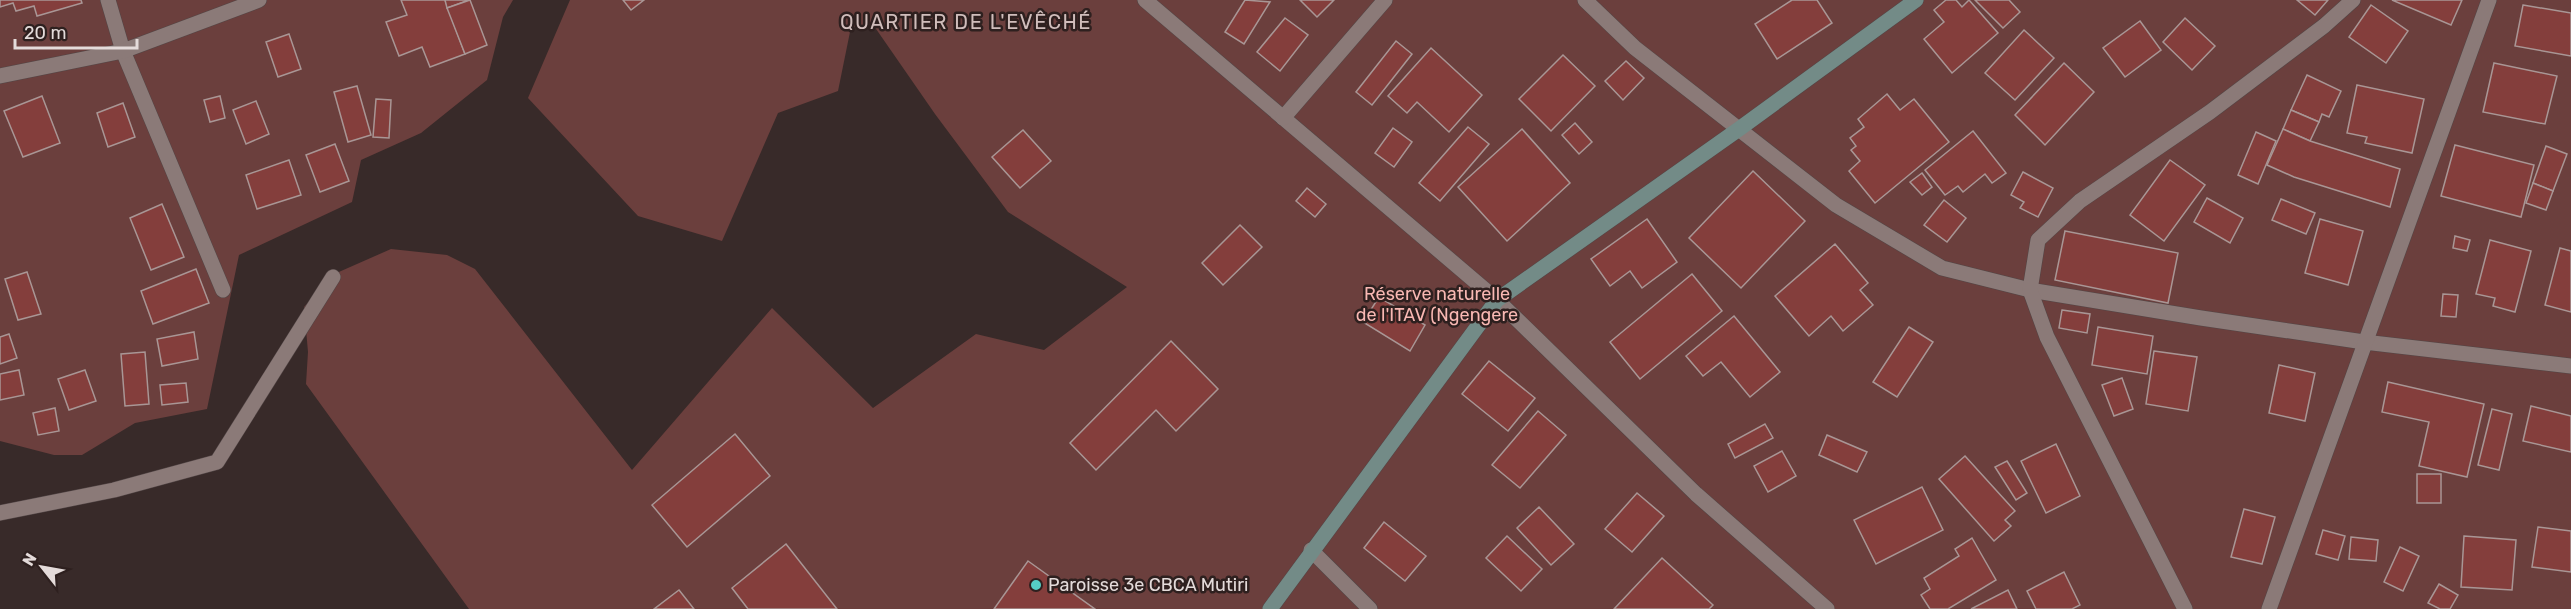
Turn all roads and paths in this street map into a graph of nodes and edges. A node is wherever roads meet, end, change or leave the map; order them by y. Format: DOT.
graph roads {
  1 [pos="108,0"];
  2 [pos="259,0"];
  3 [pos="1145,0"];
  4 [pos="1385,0"];
  5 [pos="1585,0"];
  6 [pos="1916,0"];
  7 [pos="2352,0"];
  8 [pos="2489,0"];
  9 [pos="123,51"];
  10 [pos="0,76"];
  11 [pos="1283,118"];
  12 [pos="1739,129"];
  13 [pos="333,277"];
  14 [pos="2030,290"];
  15 [pos="223,291"];
  16 [pos="1497,300"];
  17 [pos="2364,342"];
  18 [pos="2571,366"];
  19 [pos="0,513"];
  20 [pos="1311,550"];
  21 [pos="1270,609"];
  22 [pos="1370,609"];
  23 [pos="1827,609"];
  24 [pos="2185,609"];
  25 [pos="2268,609"];
  1 -- 9 [label="street"];
  2 -- 9 [label="street"];
  3 -- 11 [label="street"];
  4 -- 11 [label="street"];
  5 -- 12 [label="street"];
  6 -- 12 [label="street"];
  7 -- 14 [label="street"];
  8 -- 17 [label="street"];
  9 -- 10 [label="street"];
  9 -- 15 [label="street"];
  11 -- 16 [label="street"];
  12 -- 14 [label="street"];
  12 -- 16 [label="street"];
  13 -- 19 [label="street"];
  14 -- 17 [label="street"];
  14 -- 24 [label="street"];
  16 -- 20 [label="street"];
  16 -- 23 [label="street"];
  17 -- 18 [label="street"];
  17 -- 25 [label="street"];
  20 -- 21 [label="street"];
  20 -- 22 [label="street"];
}
